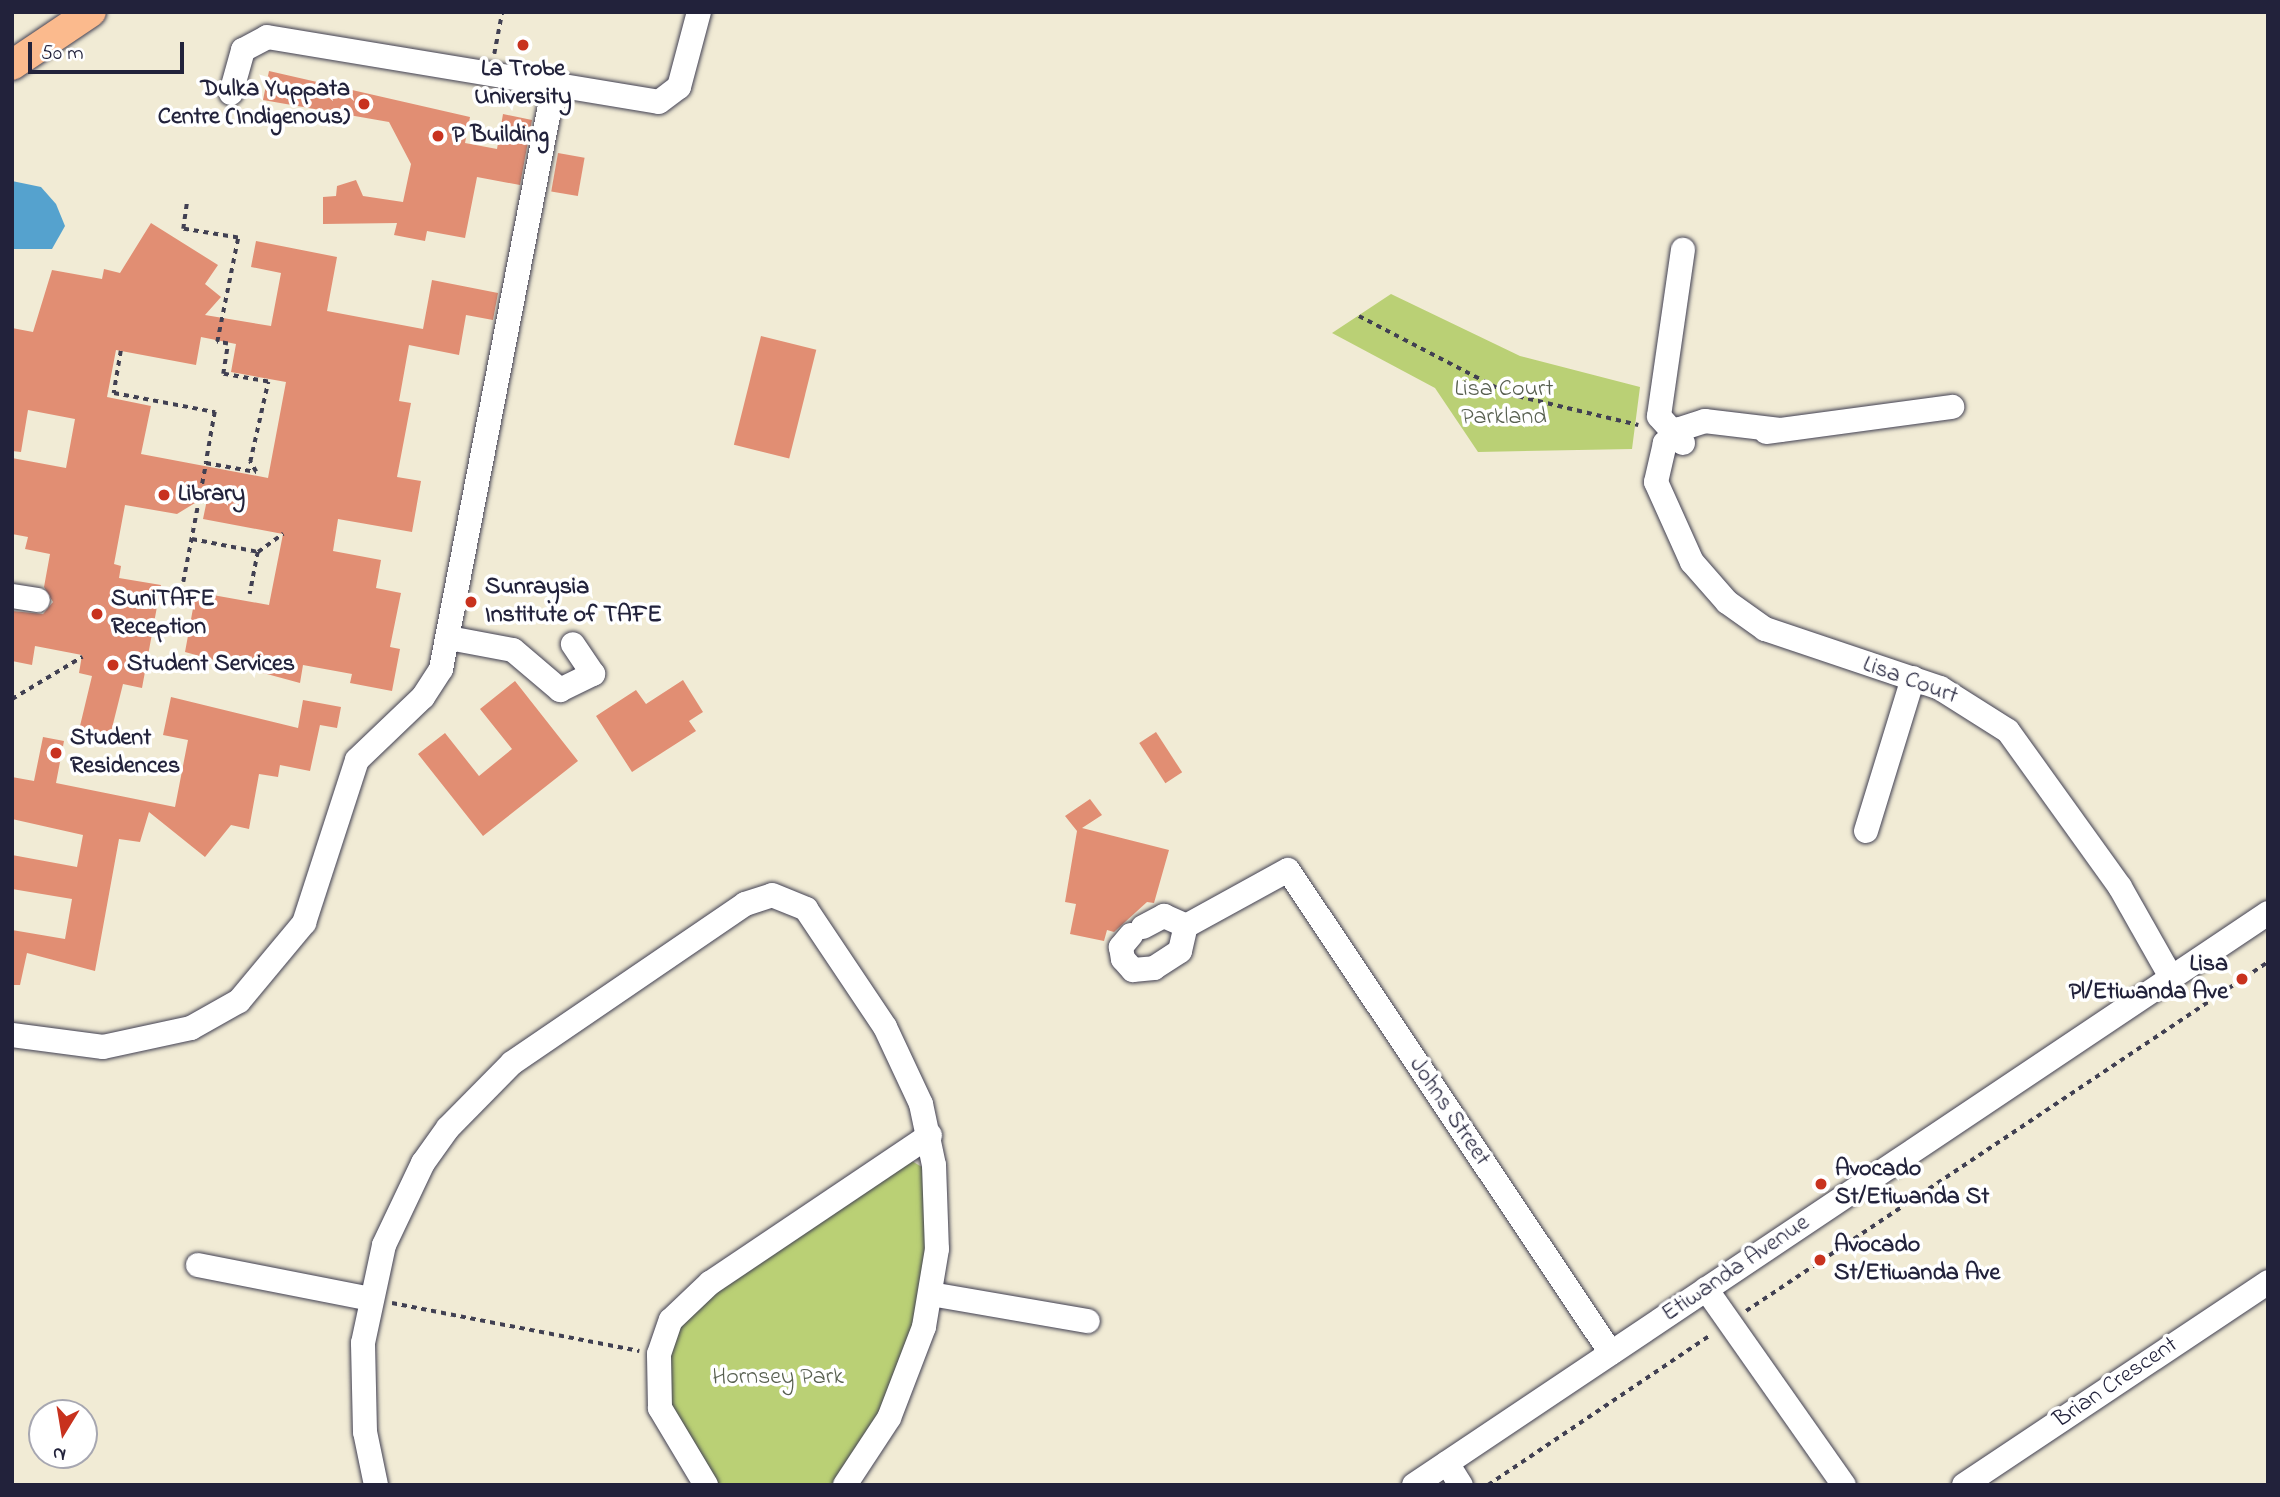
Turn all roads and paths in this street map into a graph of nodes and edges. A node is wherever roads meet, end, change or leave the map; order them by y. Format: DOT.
graph roads {
  1 [pos="91,12"];
  2 [pos="502,12"];
  3 [pos="699,12"];
  4 [pos="12,65"];
  5 [pos="491,74"];
  6 [pos="554,85"];
  7 [pos="231,93"];
  8 [pos="187,202"];
  9 [pos="1683,250"];
  10 [pos="1359,316"];
  11 [pos="121,351"];
  12 [pos="1952,407"];
  13 [pos="1640,426"];
  14 [pos="1678,436"];
  15 [pos="206,463"];
  16 [pos="283,534"];
  17 [pos="192,538"];
  18 [pos="258,552"];
  19 [pos="183,582"];
  20 [pos="250,594"];
  21 [pos="12,596"];
  22 [pos="38,600"];
  23 [pos="449,638"];
  24 [pos="573,644"];
  25 [pos="82,657"];
  26 [pos="1913,678"];
  27 [pos="12,699"];
  28 [pos="1866,831"];
  29 [pos="2268,913"];
  30 [pos="1186,926"];
  31 [pos="2268,962"];
  32 [pos="2179,972"];
  33 [pos="12,1035"];
  34 [pos="930,1135"];
  35 [pos="198,1265"];
  36 [pos="2268,1282"];
  37 [pos="1711,1285"];
  38 [pos="931,1293"];
  39 [pos="371,1299"];
  40 [pos="1733,1320"];
  41 [pos="1088,1321"];
  42 [pos="1611,1353"];
  43 [pos="659,1354"];
  44 [pos="1443,1472"];
  45 [pos="376,1485"];
  46 [pos="706,1485"];
  47 [pos="845,1485"];
  48 [pos="1413,1485"];
  49 [pos="1461,1485"];
  50 [pos="1488,1485"];
  51 [pos="1844,1485"];
  52 [pos="1965,1485"];
  1 -- 4 [label="main road"];
  2 -- 5 [label="path"];
  3 -- 6 [label="street"];
  5 -- 6 [label="street"];
  5 -- 7 [label="street"];
  6 -- 23 [label="street"];
  8 -- 15 [label="path"];
  9 -- 14 [label="street"];
  10 -- 13 [label="path"];
  11 -- 15 [label="path"];
  12 -- 14 [label="street"];
  14 -- 26 [label="street, Lisa Court"];
  15 -- 17 [label="path"];
  16 -- 18 [label="path"];
  17 -- 18 [label="path"];
  17 -- 19 [label="path"];
  18 -- 20 [label="path"];
  21 -- 22 [label="street"];
  23 -- 24 [label="street"];
  23 -- 33 [label="street"];
  25 -- 27 [label="path"];
  26 -- 28 [label="street"];
  26 -- 32 [label="street, Lisa Court"];
  29 -- 32 [label="street, Etiwanda Avenue"];
  30 -- 30 [label="street"];
  30 -- 42 [label="street, Johns Street"];
  31 -- 40 [label="path"];
  32 -- 37 [label="street, Etiwanda Avenue"];
  34 -- 38 [label="street"];
  34 -- 39 [label="street"];
  34 -- 43 [label="street"];
  35 -- 39 [label="street"];
  36 -- 52 [label="street, Brian Crescent"];
  37 -- 40 [label="street"];
  37 -- 42 [label="street, Etiwanda Avenue"];
  38 -- 41 [label="street"];
  38 -- 47 [label="street"];
  39 -- 43 [label="path"];
  39 -- 45 [label="street"];
  40 -- 50 [label="path"];
  40 -- 51 [label="street"];
  42 -- 44 [label="street, Etiwanda Avenue"];
  43 -- 46 [label="street"];
  44 -- 48 [label="street, Etiwanda Avenue"];
  44 -- 49 [label="street"];
}
